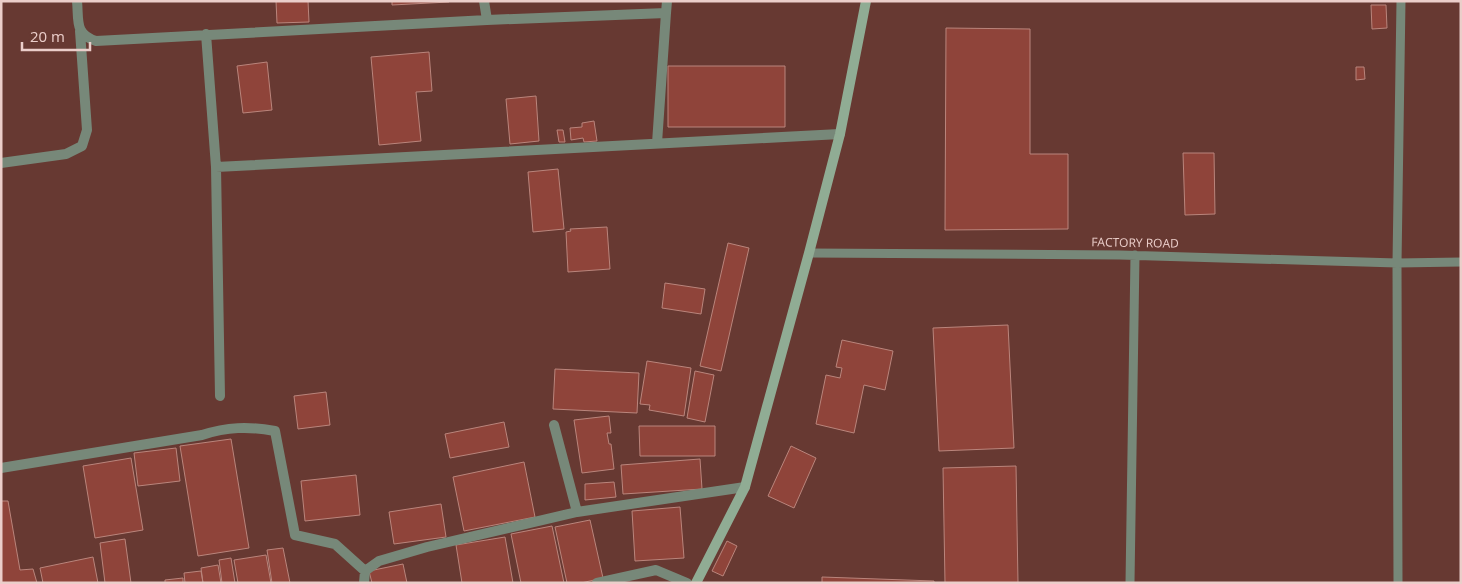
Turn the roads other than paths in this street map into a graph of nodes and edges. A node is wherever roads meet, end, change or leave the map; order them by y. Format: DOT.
graph roads {
  1 [pos="77,1"];
  2 [pos="484,1"];
  3 [pos="666,1"];
  4 [pos="866,1"];
  5 [pos="1401,1"];
  6 [pos="666,13"];
  7 [pos="487,20"];
  8 [pos="80,30"];
  9 [pos="206,34"];
  10 [pos="840,134"];
  11 [pos="657,143"];
  12 [pos="1,162"];
  13 [pos="216,167"];
  14 [pos="809,253"];
  15 [pos="1135,255"];
  16 [pos="1461,262"];
  17 [pos="1397,263"];
  18 [pos="220,396"];
  19 [pos="554,425"];
  20 [pos="1,468"];
  21 [pos="745,487"];
  22 [pos="577,512"];
  23 [pos="365,571"];
  24 [pos="364,583"];
  25 [pos="596,583"];
  26 [pos="687,583"];
  27 [pos="696,583"];
  28 [pos="1130,583"];
  29 [pos="1398,583"];
  1 -- 8 [label="street"];
  2 -- 7 [label="street"];
  3 -- 6 [label="street"];
  4 -- 10 [label="street"];
  5 -- 17 [label="lane"];
  6 -- 7 [label="street"];
  6 -- 11 [label="street"];
  7 -- 9 [label="street"];
  8 -- 9 [label="street"];
  8 -- 12 [label="street"];
  9 -- 13 [label="street"];
  10 -- 11 [label="street"];
  10 -- 14 [label="street"];
  11 -- 13 [label="street"];
  13 -- 18 [label="street"];
  14 -- 15 [label="lane, FACTORY ROAD"];
  14 -- 21 [label="street"];
  15 -- 17 [label="lane, FACTORY ROAD"];
  15 -- 28 [label="lane"];
  16 -- 17 [label="lane, FACTORY ROAD"];
  17 -- 29 [label="lane"];
  19 -- 22 [label="street"];
  20 -- 23 [label="street"];
  21 -- 22 [label="street"];
  21 -- 27 [label="street"];
  22 -- 23 [label="street"];
  23 -- 24 [label="street"];
  25 -- 26 [label="street"];
}
